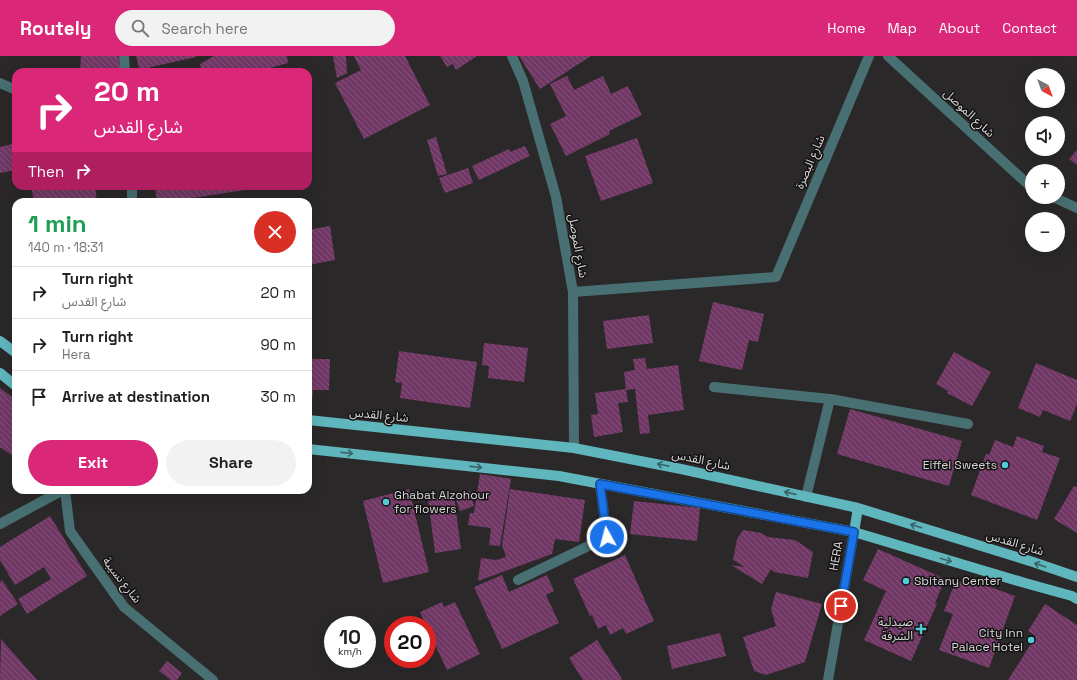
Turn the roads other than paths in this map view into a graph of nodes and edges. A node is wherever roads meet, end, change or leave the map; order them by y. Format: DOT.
graph roads {
  1 [pos="124,56"];
  2 [pos="512,56"];
  3 [pos="868,56"];
  4 [pos="888,56"];
  5 [pos="125,68"];
  6 [pos="0,83"];
  7 [pos="12,88"];
  8 [pos="1025,182"];
  9 [pos="1065,202"];
  10 [pos="1077,208"];
  11 [pos="776,277"];
  12 [pos="573,292"];
  13 [pos="0,341"];
  14 [pos="12,350"];
  15 [pos="0,373"];
  16 [pos="12,383"];
  17 [pos="714,387"];
  18 [pos="830,399"];
  19 [pos="312,420"];
  20 [pos="968,424"];
  21 [pos="574,448"];
  22 [pos="312,449"];
  23 [pos="600,484"];
  24 [pos="56,494"];
  25 [pos="65,494"];
  26 [pos="806,497"];
  27 [pos="858,508"];
  28 [pos="0,524"];
  29 [pos="854,532"];
  30 [pos="1077,577"];
  31 [pos="518,580"];
  32 [pos="1077,599"];
  33 [pos="213,680"];
  34 [pos="828,680"];
  1 -- 5 [label="street"];
  2 -- 12 [label="street, شارع الموصل"];
  3 -- 11 [label="street, شارع البصرة"];
  4 -- 8 [label="street, شارع الموصل"];
  6 -- 7 [label="street"];
  9 -- 10 [label="street"];
  11 -- 12 [label="street, شارع الموصل"];
  12 -- 21 [label="street"];
  13 -- 14 [label="main road"];
  15 -- 16 [label="main road"];
  17 -- 18 [label="street"];
  18 -- 20 [label="street"];
  18 -- 26 [label="street"];
  19 -- 21 [label="main road, شارع القدس"];
  26 -- 21 [label="main road, شارع القدس, one-way"];
  22 -- 23 [label="main road, one-way"];
  23 -- 29 [label="main road"];
  23 -- 31 [label="street"];
  24 -- 28 [label="street"];
  25 -- 33 [label="street, شارع نسيبة"];
  26 -- 27 [label="main road, شارع القدس"];
  27 -- 29 [label="main road"];
  30 -- 27 [label="main road, شارع القدس, one-way"];
  29 -- 32 [label="main road, one-way"];
  29 -- 34 [label="street, HERA"];
}
